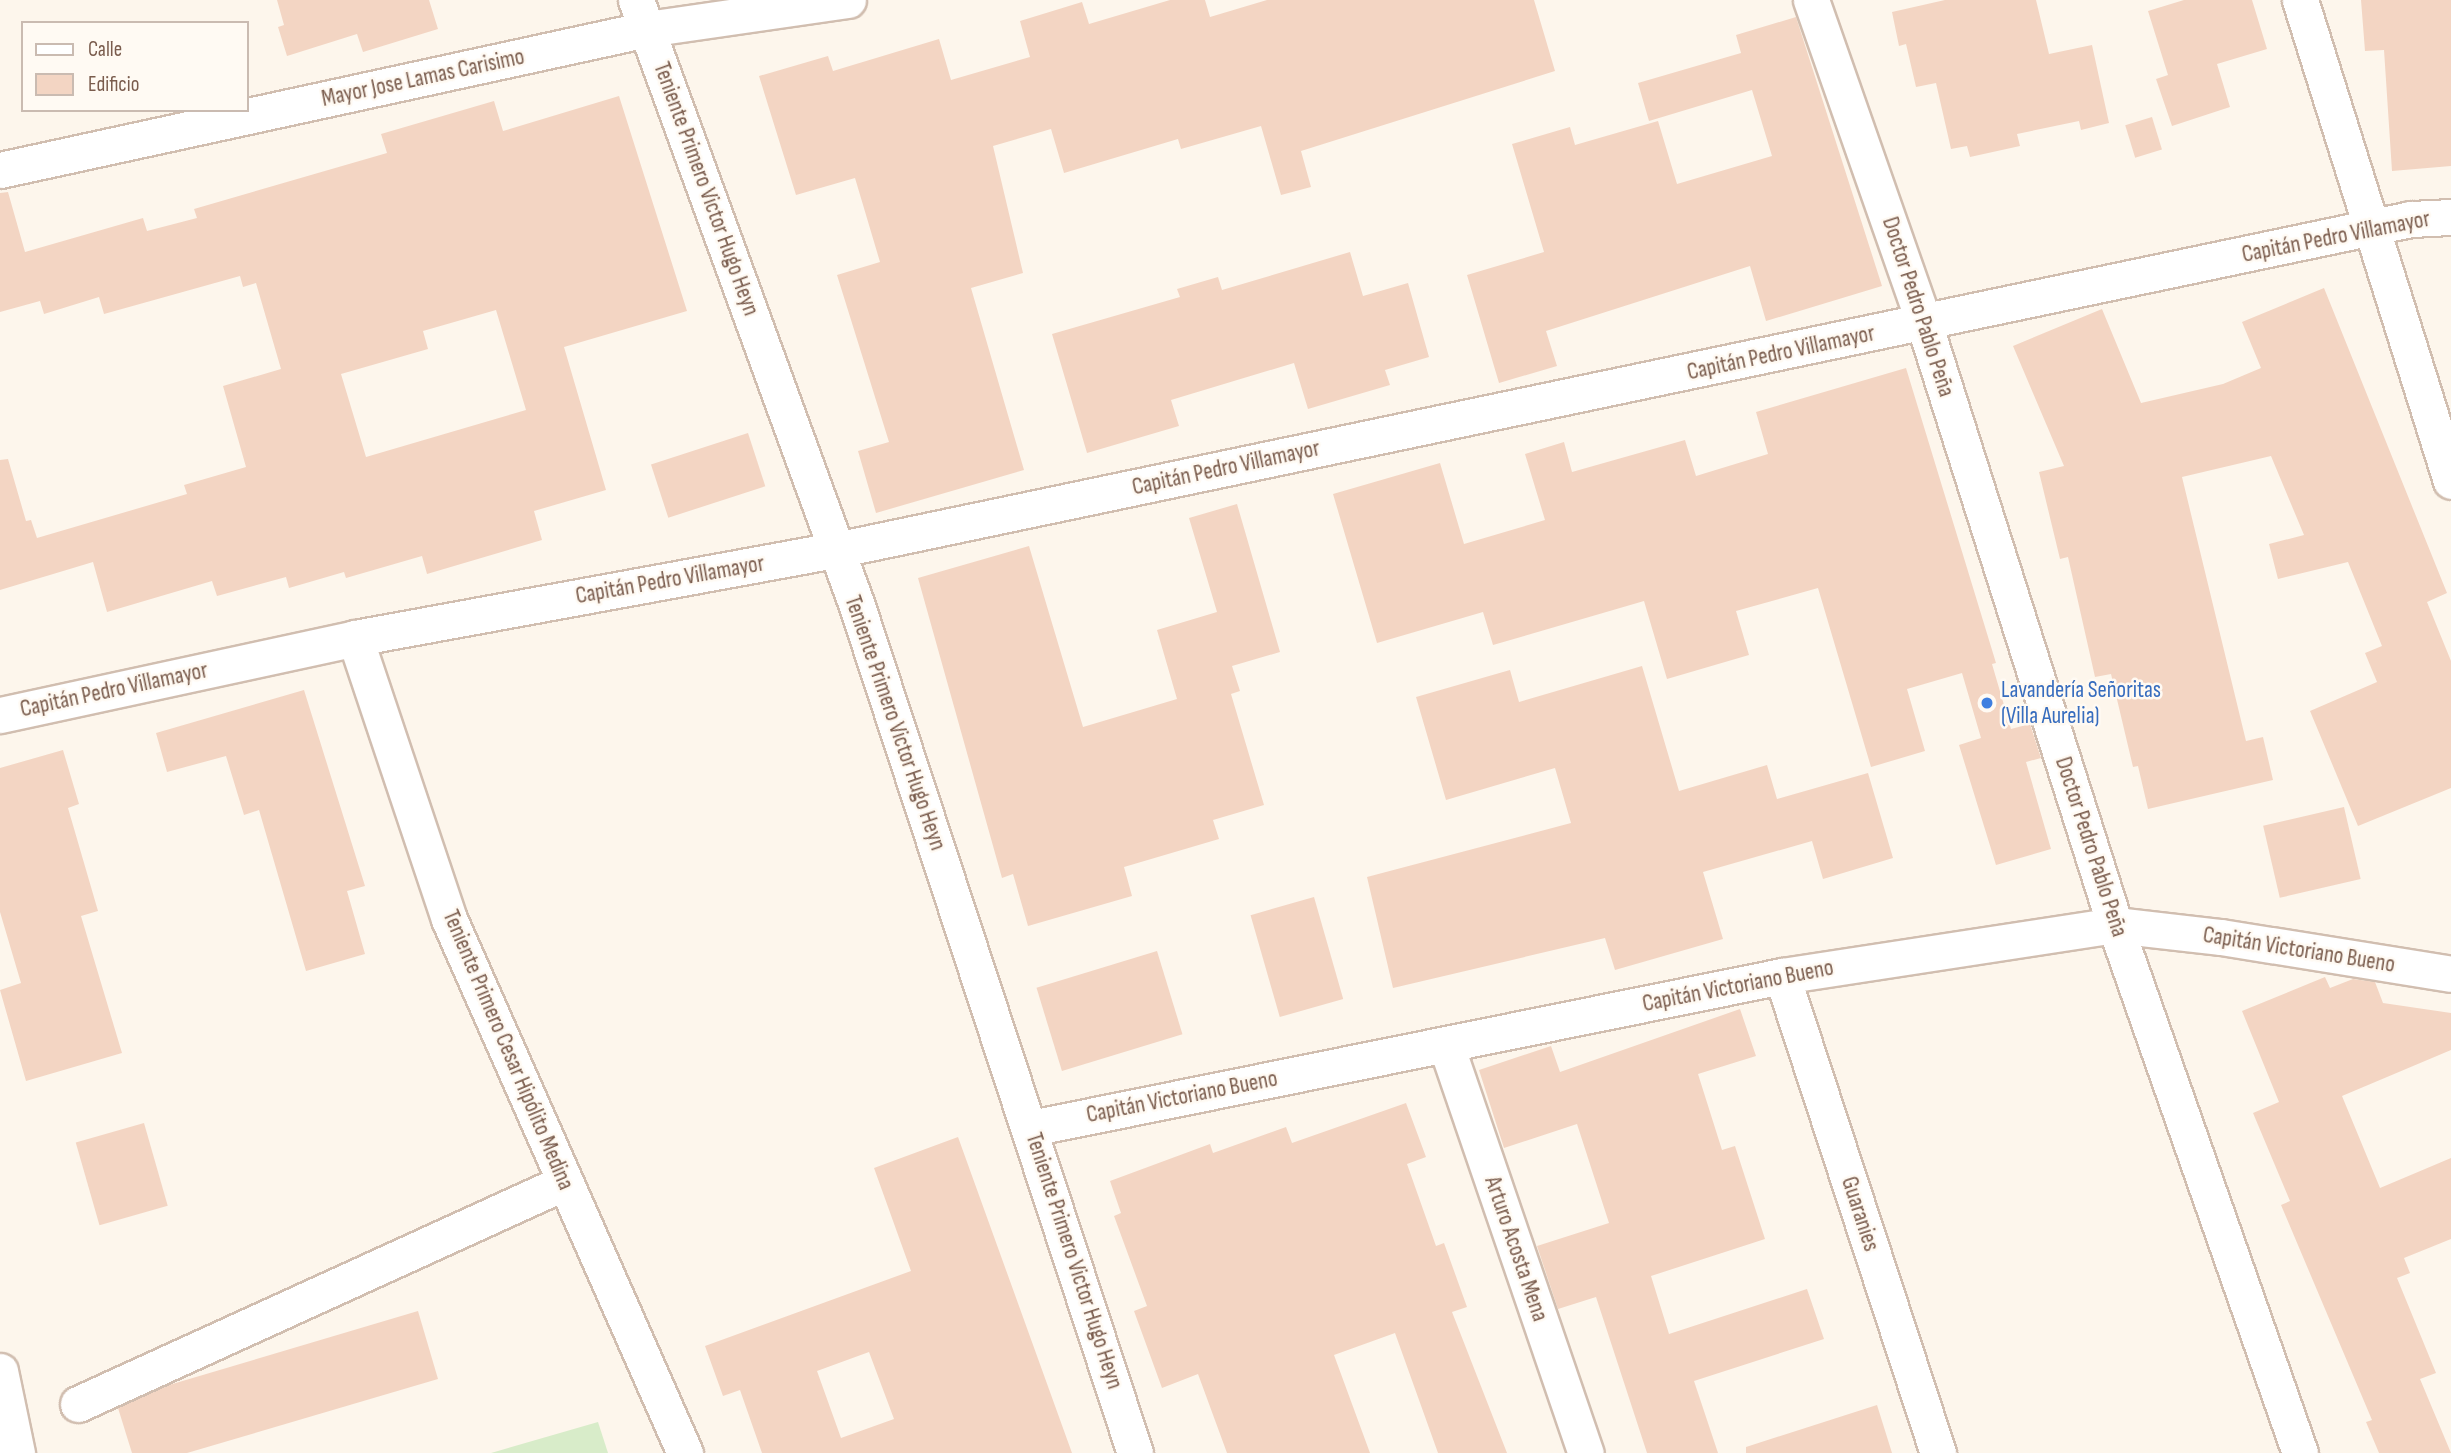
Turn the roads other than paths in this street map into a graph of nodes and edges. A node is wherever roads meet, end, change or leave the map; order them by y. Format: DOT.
graph roads {
  1 [pos="848,0"];
  2 [pos="1811,0"];
  3 [pos="2300,0"];
  4 [pos="641,14"];
  5 [pos="248,110"];
  6 [pos="238,112"];
  7 [pos="0,170"];
  8 [pos="2451,217"];
  9 [pos="2371,228"];
  10 [pos="1924,323"];
  11 [pos="2451,481"];
  12 [pos="836,550"];
  13 [pos="355,638"];
  14 [pos="0,715"];
  15 [pos="2115,925"];
  16 [pos="2451,974"];
  17 [pos="1782,976"];
  18 [pos="1446,1045"];
  19 [pos="1031,1128"];
  20 [pos="565,1182"];
  21 [pos="0,1371"];
  22 [pos="78,1404"];
  23 [pos="18,1453"];
  24 [pos="685,1453"];
  25 [pos="1135,1453"];
  26 [pos="1586,1453"];
  27 [pos="1938,1453"];
  28 [pos="2300,1453"];
  1 -- 4 [label="street, Mayor Jose Lamas Carisimo"];
  2 -- 10 [label="street, Doctor Pedro Pablo Peña"];
  3 -- 9 [label="street"];
  4 -- 5 [label="street, Mayor Jose Lamas Carisimo"];
  4 -- 12 [label="street, Teniente Primero Victor Hugo Heyn"];
  6 -- 7 [label="street, Mayor Jose Lamas Carisimo"];
  8 -- 9 [label="street, Capitán Pedro Villamayor"];
  9 -- 10 [label="street, Capitán Pedro Villamayor"];
  9 -- 11 [label="street"];
  10 -- 12 [label="street, Capitán Pedro Villamayor"];
  10 -- 15 [label="street, Doctor Pedro Pablo Peña"];
  12 -- 13 [label="street, Capitán Pedro Villamayor"];
  12 -- 19 [label="street, Teniente Primero Victor Hugo Heyn"];
  13 -- 14 [label="street, Capitán Pedro Villamayor"];
  13 -- 20 [label="street, Teniente Primero Cesar Hipólito Medina"];
  15 -- 16 [label="street, Capitán Victoriano Bueno"];
  15 -- 17 [label="street, Capitán Victoriano Bueno"];
  15 -- 28 [label="street, Doctor Pedro Pablo Peña"];
  17 -- 18 [label="street, Capitán Victoriano Bueno"];
  17 -- 27 [label="street, Guaranies"];
  18 -- 19 [label="street, Capitán Victoriano Bueno"];
  18 -- 26 [label="street, Arturo Acosta Mena"];
  19 -- 25 [label="street, Teniente Primero Victor Hugo Heyn"];
  20 -- 22 [label="street"];
  20 -- 24 [label="street, Teniente Primero Cesar Hipólito Medina"];
  21 -- 23 [label="street"];
}
